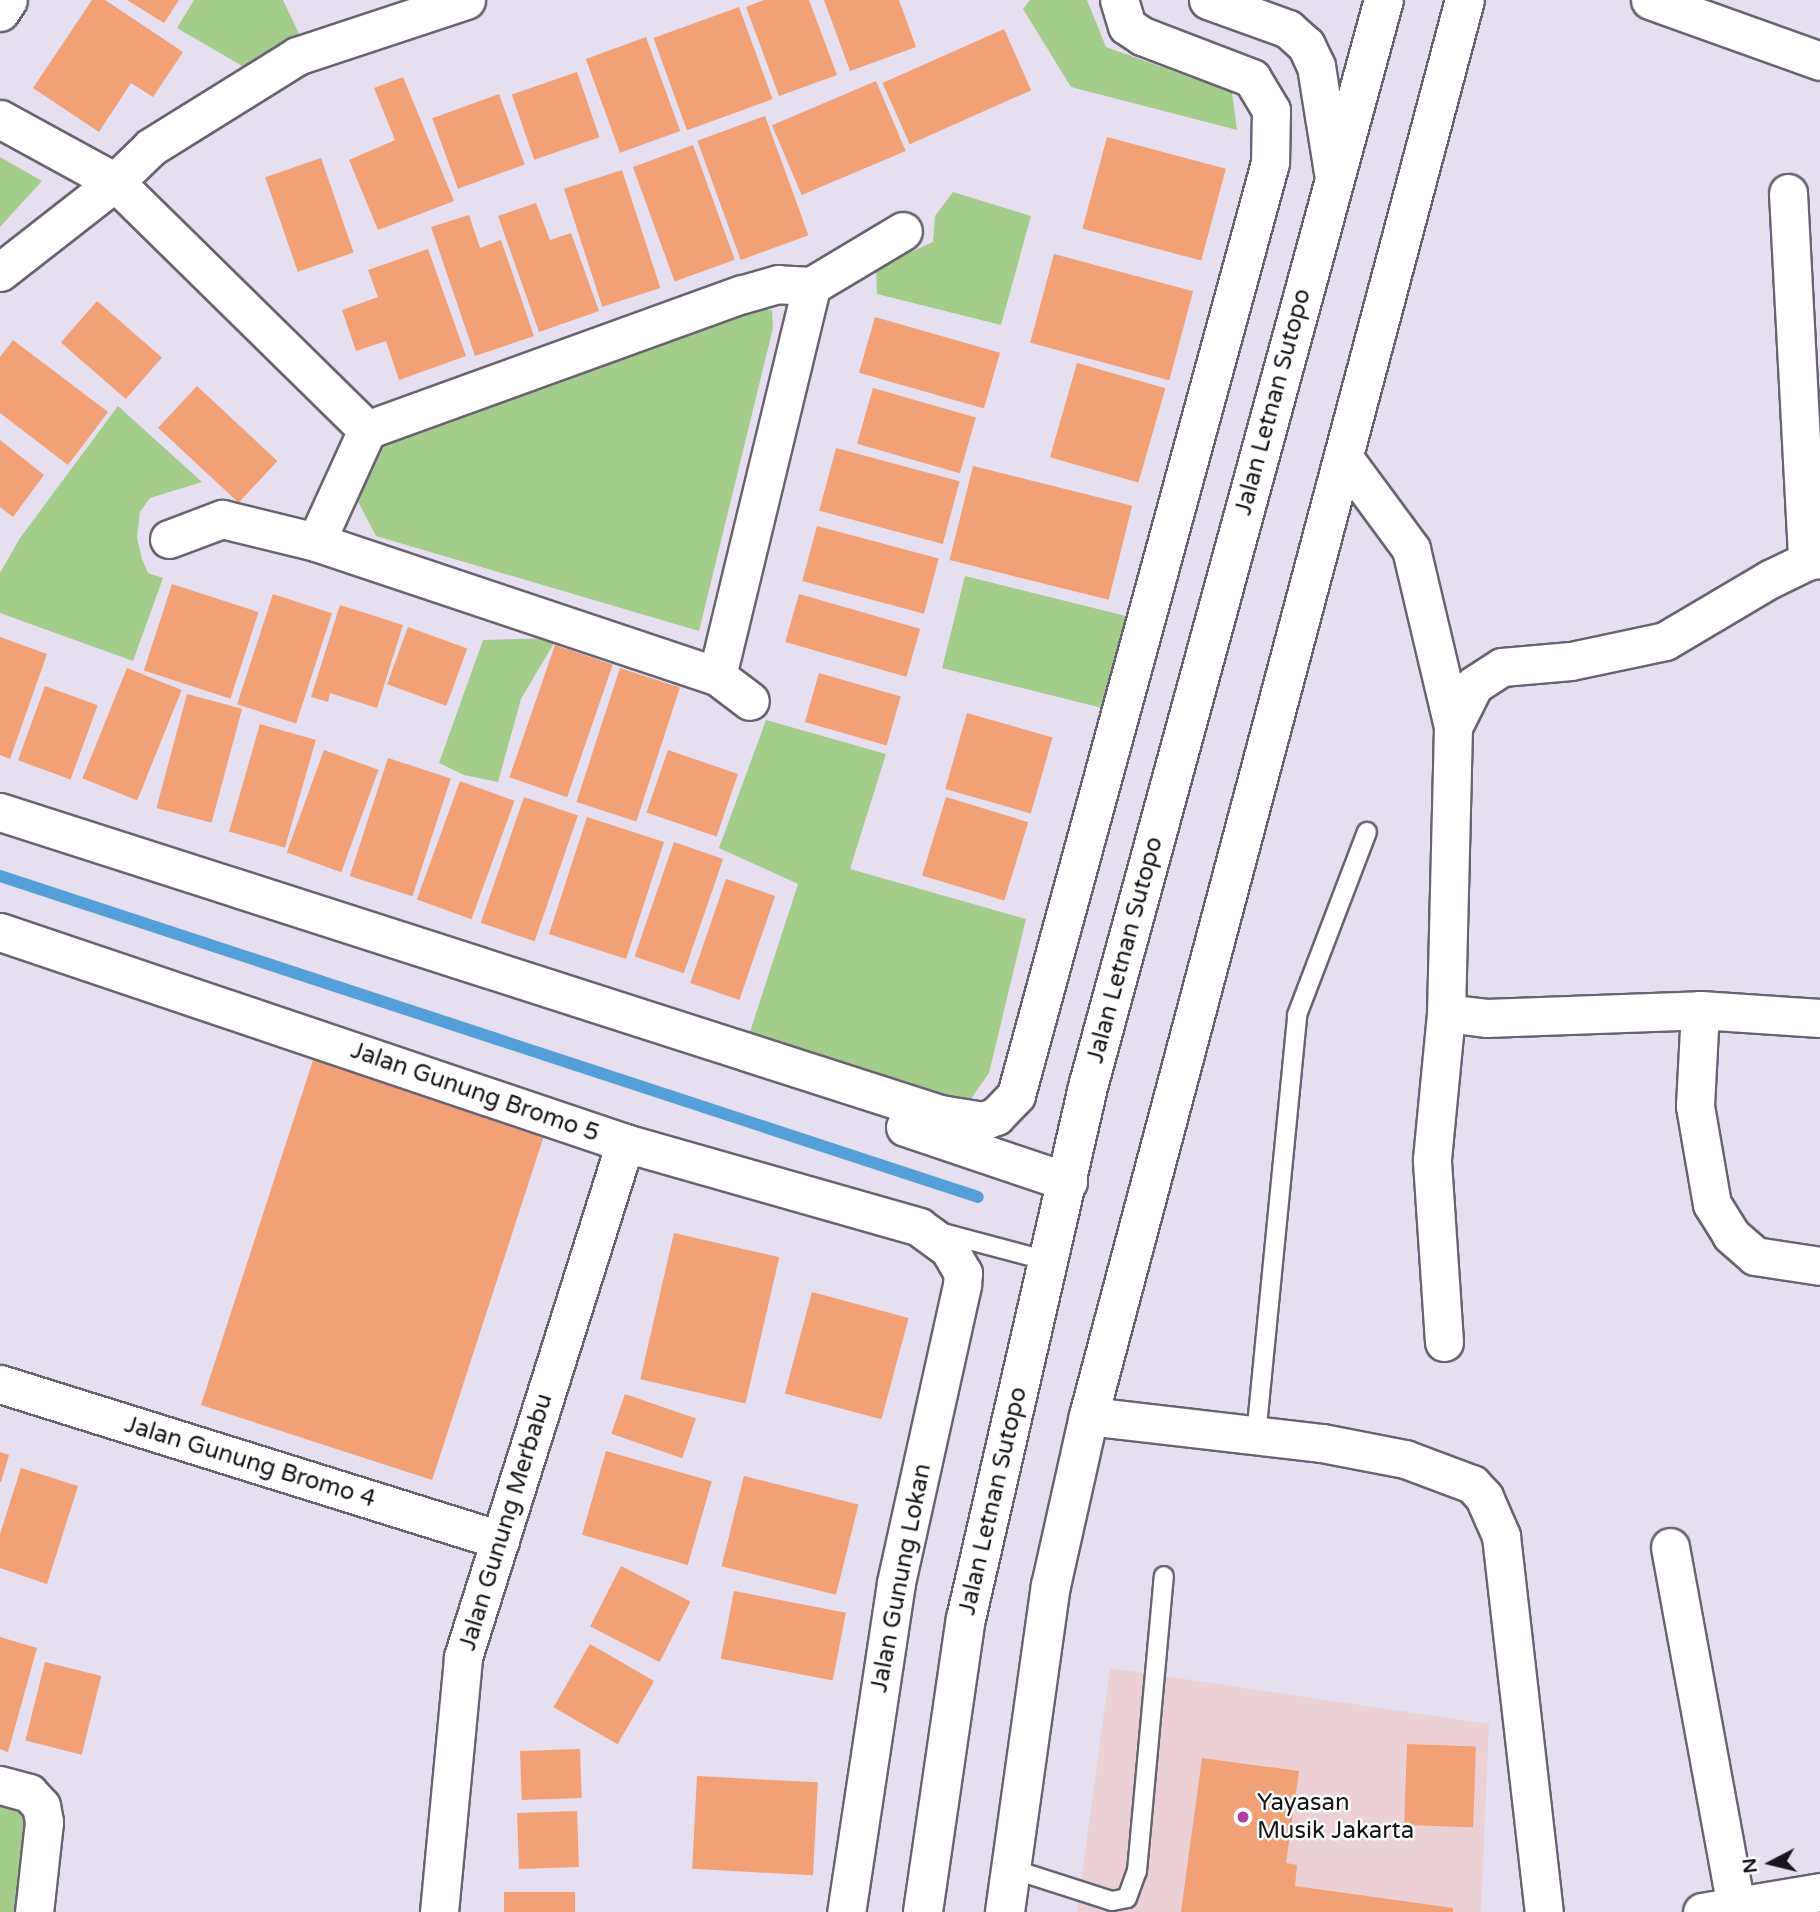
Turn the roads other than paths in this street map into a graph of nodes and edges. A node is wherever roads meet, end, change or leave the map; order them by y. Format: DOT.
graph roads {
  1 [pos="8,0"];
  2 [pos="466,0"];
  3 [pos="1119,0"];
  4 [pos="1208,0"];
  5 [pos="1384,0"];
  6 [pos="1465,0"];
  7 [pos="1650,0"];
  8 [pos="0,12"];
  9 [pos="1820,61"];
  10 [pos="0,119"];
  11 [pos="1334,179"];
  12 [pos="115,182"];
  13 [pos="1788,194"];
  14 [pos="903,231"];
  15 [pos="0,272"];
  16 [pos="811,286"];
  17 [pos="367,430"];
  18 [pos="1344,458"];
  19 [pos="1380,509"];
  20 [pos="1332,511"];
  21 [pos="169,540"];
  22 [pos="316,542"];
  23 [pos="1813,560"];
  24 [pos="717,676"];
  25 [pos="750,701"];
  26 [pos="1453,727"];
  27 [pos="0,813"];
  28 [pos="1367,832"];
  29 [pos="0,838"];
  30 [pos="0,932"];
  31 [pos="1700,1010"];
  32 [pos="1446,1013"];
  33 [pos="1820,1018"];
  34 [pos="625,1143"];
  35 [pos="1068,1182"];
  36 [pos="919,1227"];
  37 [pos="949,1249"];
  38 [pos="1048,1261"];
  39 [pos="1820,1266"];
  40 [pos="1444,1342"];
  41 [pos="0,1384"];
  42 [pos="1089,1416"];
  43 [pos="1256,1436"];
  44 [pos="500,1540"];
  45 [pos="1670,1547"];
  46 [pos="1164,1576"];
  47 [pos="0,1785"];
  48 [pos="1009,1868"];
  49 [pos="1820,1892"];
  50 [pos="1719,1909"];
  51 [pos="34,1912"];
  52 [pos="439,1912"];
  53 [pos="846,1912"];
  54 [pos="923,1912"];
  55 [pos="1005,1912"];
  56 [pos="1544,1912"];
  1 -- 8 [label="street"];
  2 -- 12 [label="street"];
  3 -- 27 [label="street"];
  4 -- 11 [label="street"];
  5 -- 11 [label="main road, Jalan Letnan Sutopo"];
  6 -- 18 [label="main road"];
  7 -- 9 [label="street"];
  10 -- 12 [label="street"];
  11 -- 35 [label="main road, Jalan Letnan Sutopo"];
  12 -- 15 [label="street"];
  12 -- 17 [label="street"];
  13 -- 23 [label="street"];
  14 -- 16 [label="street"];
  16 -- 17 [label="street"];
  16 -- 24 [label="street"];
  17 -- 22 [label="street"];
  18 -- 19 [label="street"];
  18 -- 20 [label="main road"];
  19 -- 20 [label="street"];
  19 -- 26 [label="street"];
  20 -- 42 [label="main road"];
  21 -- 22 [label="street"];
  22 -- 24 [label="street"];
  23 -- 26 [label="street"];
  24 -- 25 [label="street"];
  26 -- 32 [label="street"];
  28 -- 43 [label="lane"];
  29 -- 35 [label="street"];
  30 -- 34 [label="street, Jalan Gunung Bromo 5"];
  31 -- 32 [label="street"];
  31 -- 33 [label="street"];
  31 -- 39 [label="street"];
  32 -- 40 [label="street"];
  34 -- 36 [label="street, Jalan Gunung Bromo 5"];
  34 -- 44 [label="street, Jalan Gunung Merbabu"];
  35 -- 38 [label="main road, Jalan Letnan Sutopo"];
  36 -- 37 [label="street, Jalan Gunung Bromo 5"];
  36 -- 38 [label="lane"];
  37 -- 53 [label="street, Jalan Gunung Lokan"];
  38 -- 54 [label="main road, Jalan Letnan Sutopo"];
  41 -- 44 [label="street, Jalan Gunung Bromo 4"];
  42 -- 43 [label="street"];
  42 -- 48 [label="main road"];
  43 -- 56 [label="street"];
  44 -- 52 [label="street, Jalan Gunung Merbabu"];
  45 -- 50 [label="street"];
  46 -- 48 [label="lane"];
  47 -- 51 [label="street"];
  48 -- 55 [label="main road"];
  49 -- 50 [label="street"];
}
